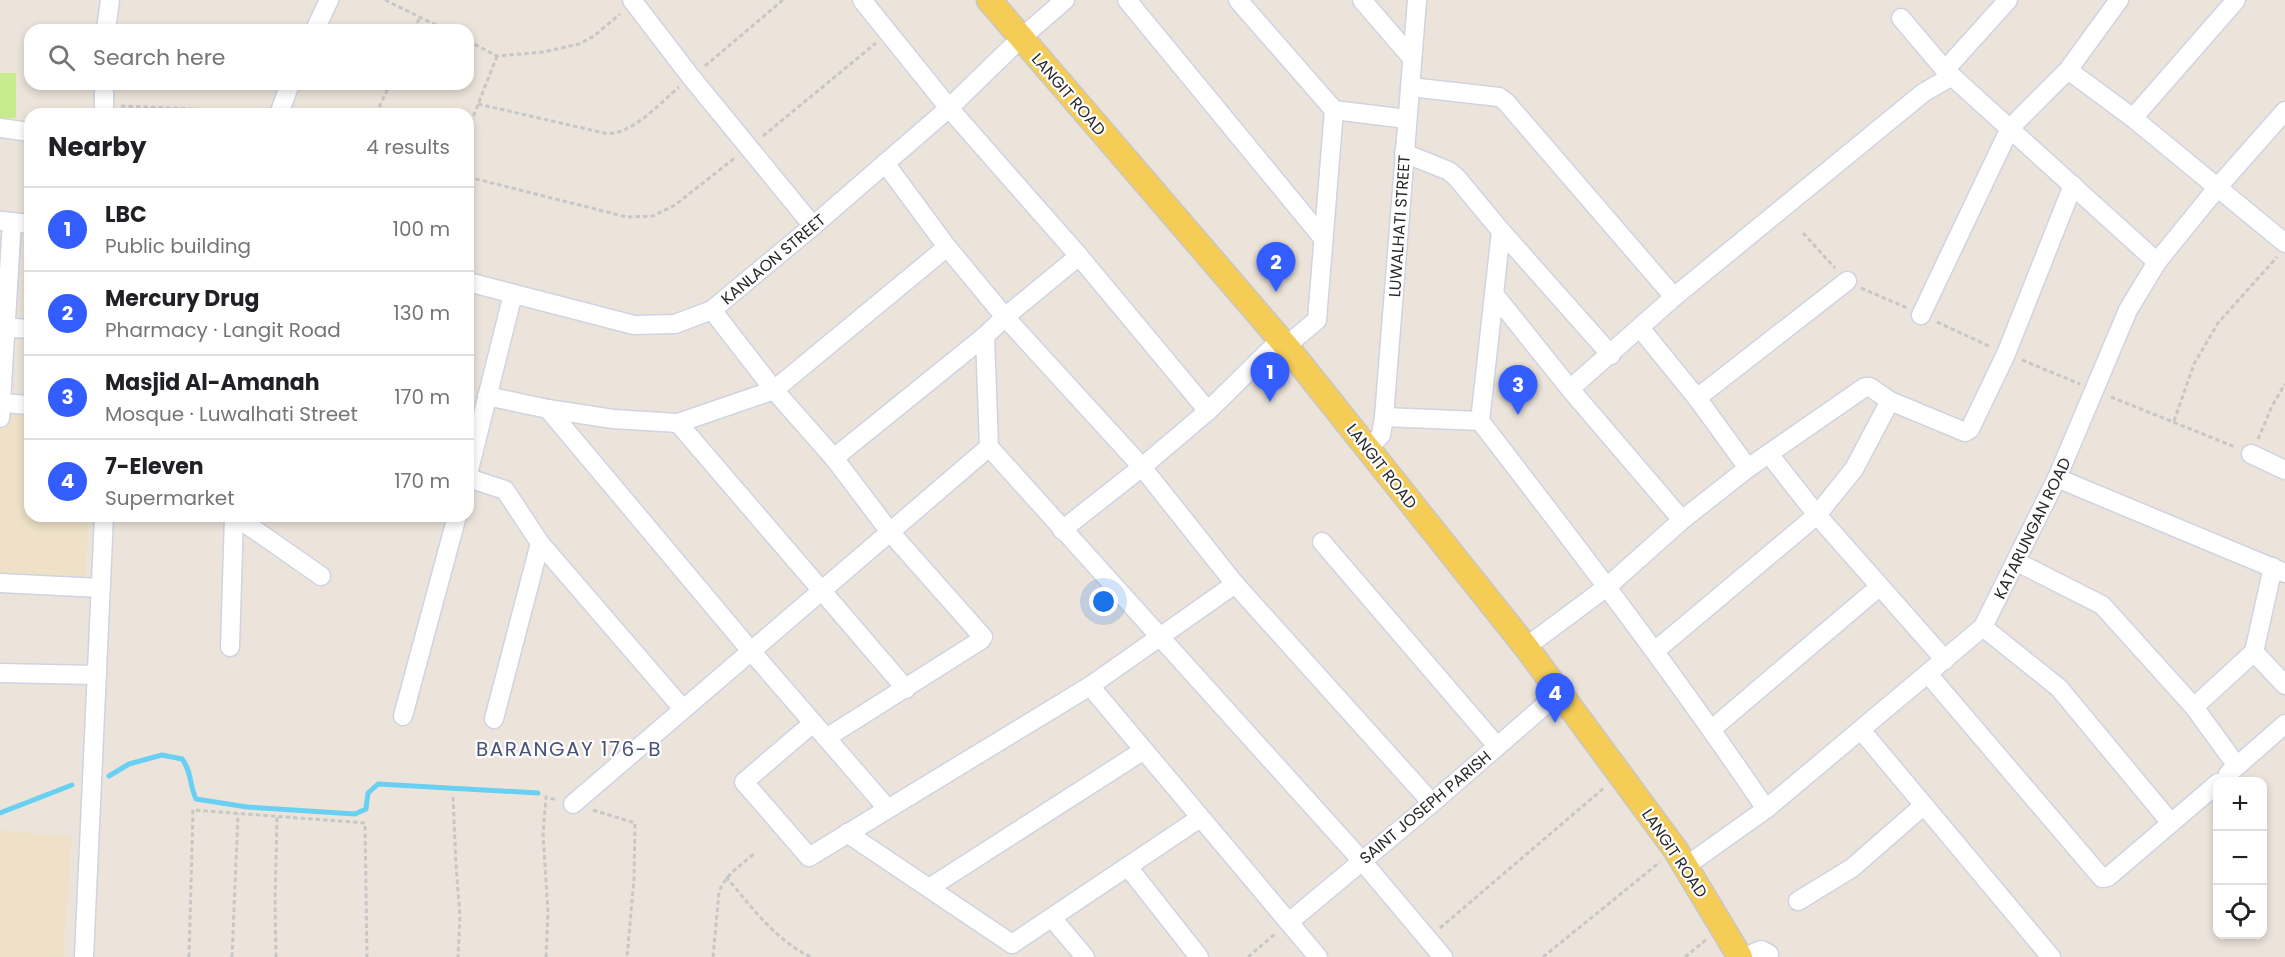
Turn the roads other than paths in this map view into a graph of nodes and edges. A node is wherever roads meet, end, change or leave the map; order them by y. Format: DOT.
graph roads {
  1 [pos="110,0"];
  2 [pos="329,0"];
  3 [pos="862,0"];
  4 [pos="989,0"];
  5 [pos="1065,0"];
  6 [pos="1127,0"];
  7 [pos="1238,0"];
  8 [pos="1362,0"];
  9 [pos="1417,0"];
  10 [pos="2008,0"];
  11 [pos="2119,0"];
  12 [pos="2236,0"];
  13 [pos="633,1"];
  14 [pos="1901,18"];
  15 [pos="107,24"];
  16 [pos="318,24"];
  17 [pos="1021,38"];
  18 [pos="1412,58"];
  19 [pos="2068,70"];
  20 [pos="1948,73"];
  21 [pos="1410,87"];
  22 [pos="104,90"];
  23 [pos="288,90"];
  24 [pos="104,108"];
  25 [pos="281,108"];
  26 [pos="949,108"];
  27 [pos="1334,110"];
  28 [pos="2285,111"];
  29 [pos="2133,118"];
  30 [pos="1407,119"];
  31 [pos="0,128"];
  32 [pos="2010,128"];
  33 [pos="24,131"];
  34 [pos="1404,153"];
  35 [pos="885,163"];
  36 [pos="2073,185"];
  37 [pos="2217,188"];
  38 [pos="14,222"];
  39 [pos="813,226"];
  40 [pos="1501,231"];
  41 [pos="1322,237"];
  42 [pos="946,247"];
  43 [pos="2281,250"];
  44 [pos="1079,256"];
  45 [pos="2157,262"];
  46 [pos="1847,281"];
  47 [pos="474,284"];
  48 [pos="513,294"];
  49 [pos="1494,294"];
  50 [pos="1674,297"];
  51 [pos="712,310"];
  52 [pos="1921,315"];
  53 [pos="1005,317"];
  54 [pos="2,327"];
  55 [pos="1640,328"];
  56 [pos="24,329"];
  57 [pos="985,336"];
  58 [pos="1283,343"];
  59 [pos="1611,355"];
  60 [pos="1570,389"];
  61 [pos="774,390"];
  62 [pos="487,396"];
  63 [pos="1696,398"];
  64 [pos="1890,401"];
  65 [pos="24,406"];
  66 [pos="0,408"];
  67 [pos="548,409"];
  68 [pos="1208,411"];
  69 [pos="1384,417"];
  70 [pos="1480,421"];
  71 [pos="678,423"];
  72 [pos="989,447"];
  73 [pos="1369,448"];
  74 [pos="474,451"];
  75 [pos="1769,453"];
  76 [pos="2251,454"];
  77 [pos="834,458"];
  78 [pos="1142,468"];
  79 [pos="1748,468"];
  80 [pos="2285,470"];
  81 [pos="474,478"];
  82 [pos="2057,478"];
  83 [pos="1817,515"];
  84 [pos="1682,520"];
  85 [pos="104,522"];
  86 [pos="235,522"];
  87 [pos="244,522"];
  88 [pos="455,522"];
  89 [pos="1062,530"];
  90 [pos="890,532"];
  91 [pos="1323,542"];
  92 [pos="540,543"];
  93 [pos="2017,562"];
  94 [pos="2279,570"];
  95 [pos="321,576"];
  96 [pos="0,583"];
  97 [pos="1235,584"];
  98 [pos="1608,586"];
  99 [pos="1879,587"];
  100 [pos="100,588"];
  101 [pos="822,590"];
  102 [pos="1983,627"];
  103 [pos="1159,637"];
  104 [pos="230,646"];
  105 [pos="1526,647"];
  106 [pos="751,651"];
  107 [pos="1655,651"];
  108 [pos="2254,652"];
  109 [pos="1945,660"];
  110 [pos="0,673"];
  111 [pos="1928,674"];
  112 [pos="97,675"];
  113 [pos="2285,685"];
  114 [pos="1090,686"];
  115 [pos="906,689"];
  116 [pos="1560,692"];
  117 [pos="2194,707"];
  118 [pos="683,709"];
  119 [pos="403,716"];
  120 [pos="494,718"];
  121 [pos="813,723"];
  122 [pos="2285,724"];
  123 [pos="1712,729"];
  124 [pos="1861,730"];
  125 [pos="826,738"];
  126 [pos="1497,746"];
  127 [pos="1144,750"];
  128 [pos="2237,766"];
  129 [pos="2224,777"];
  130 [pos="2213,786"];
  131 [pos="1432,803"];
  132 [pos="573,804"];
  133 [pos="1924,805"];
  134 [pos="887,808"];
  135 [pos="1766,809"];
  136 [pos="1200,818"];
  137 [pos="2171,823"];
  138 [pos="848,833"];
  139 [pos="1681,858"];
  140 [pos="1362,861"];
  141 [pos="1128,867"];
  142 [pos="929,888"];
  143 [pos="1798,901"];
  144 [pos="1052,918"];
  145 [pos="1289,922"];
  146 [pos="1769,954"];
  147 [pos="84,957"];
  148 [pos="1085,957"];
  149 [pos="1199,957"];
  150 [pos="1318,957"];
  151 [pos="1443,957"];
  152 [pos="1742,957"];
  153 [pos="2051,957"];
  1 -- 15 [label="street"];
  2 -- 16 [label="street"];
  3 -- 26 [label="street"];
  4 -- 17 [label="main road, LANGIT ROAD"];
  5 -- 17 [label="street, KANLAON STREET"];
  6 -- 41 [label="street"];
  7 -- 27 [label="street"];
  8 -- 18 [label="street"];
  9 -- 18 [label="street, LUWALHATI STREET"];
  10 -- 20 [label="street"];
  11 -- 19 [label="street"];
  12 -- 29 [label="street"];
  13 -- 39 [label="street"];
  14 -- 20 [label="street"];
  17 -- 26 [label="street, KANLAON STREET"];
  17 -- 58 [label="main road, LANGIT ROAD"];
  18 -- 21 [label="street, LUWALHATI STREET"];
  19 -- 29 [label="street"];
  19 -- 32 [label="street"];
  20 -- 32 [label="street"];
  20 -- 50 [label="street"];
  21 -- 30 [label="street, LUWALHATI STREET"];
  21 -- 50 [label="street"];
  22 -- 24 [label="street"];
  23 -- 25 [label="street"];
  26 -- 35 [label="street, KANLAON STREET"];
  26 -- 44 [label="street"];
  27 -- 30 [label="street"];
  27 -- 41 [label="street"];
  28 -- 37 [label="street, KATARUNGAN ROAD"];
  29 -- 37 [label="street"];
  30 -- 34 [label="street, LUWALHATI STREET"];
  31 -- 33 [label="street"];
  32 -- 36 [label="street"];
  32 -- 52 [label="street"];
  34 -- 40 [label="street"];
  34 -- 69 [label="street, LUWALHATI STREET"];
  35 -- 39 [label="street, KANLAON STREET"];
  35 -- 42 [label="street"];
  36 -- 45 [label="street"];
  36 -- 64 [label="street"];
  37 -- 43 [label="street"];
  37 -- 45 [label="street, KATARUNGAN ROAD"];
  38 -- 54 [label="street"];
  39 -- 51 [label="street, KANLAON STREET"];
  40 -- 49 [label="street"];
  40 -- 59 [label="street"];
  41 -- 58 [label="street"];
  42 -- 53 [label="street"];
  42 -- 61 [label="street"];
  44 -- 53 [label="street"];
  44 -- 68 [label="street"];
  45 -- 82 [label="street, KATARUNGAN ROAD"];
  46 -- 63 [label="street"];
  47 -- 48 [label="street, KANLAON STREET"];
  48 -- 51 [label="street, KANLAON STREET"];
  48 -- 62 [label="street"];
  49 -- 60 [label="street"];
  49 -- 70 [label="street"];
  50 -- 55 [label="street"];
  51 -- 61 [label="street"];
  53 -- 57 [label="street"];
  53 -- 78 [label="street"];
  54 -- 56 [label="street"];
  54 -- 66 [label="street"];
  55 -- 59 [label="street"];
  55 -- 63 [label="street"];
  57 -- 72 [label="street"];
  57 -- 77 [label="street"];
  58 -- 68 [label="street"];
  58 -- 73 [label="main road, LANGIT ROAD"];
  59 -- 60 [label="street"];
  60 -- 84 [label="street"];
  61 -- 71 [label="street"];
  61 -- 77 [label="street"];
  62 -- 67 [label="street"];
  62 -- 74 [label="street"];
  63 -- 79 [label="street"];
  64 -- 75 [label="street"];
  64 -- 83 [label="street"];
  65 -- 66 [label="street"];
  67 -- 71 [label="street"];
  67 -- 106 [label="street"];
  68 -- 78 [label="street"];
  69 -- 70 [label="street"];
  69 -- 73 [label="street, LUWALHATI STREET"];
  70 -- 98 [label="street"];
  71 -- 101 [label="street"];
  72 -- 89 [label="street"];
  72 -- 90 [label="street"];
  73 -- 105 [label="main road, LANGIT ROAD"];
  75 -- 79 [label="street"];
  75 -- 83 [label="street"];
  76 -- 80 [label="street"];
  77 -- 90 [label="street"];
  78 -- 89 [label="street"];
  78 -- 97 [label="street"];
  79 -- 84 [label="street"];
  81 -- 92 [label="street"];
  82 -- 93 [label="street, KATARUNGAN ROAD"];
  82 -- 94 [label="street"];
  83 -- 99 [label="street"];
  83 -- 107 [label="street"];
  84 -- 98 [label="street"];
  85 -- 100 [label="street"];
  86 -- 104 [label="street"];
  87 -- 95 [label="street"];
  88 -- 119 [label="street"];
  89 -- 103 [label="street"];
  90 -- 101 [label="street"];
  90 -- 115 [label="street"];
  91 -- 126 [label="street"];
  92 -- 118 [label="street"];
  92 -- 120 [label="street"];
  93 -- 102 [label="street, KATARUNGAN ROAD"];
  93 -- 117 [label="street"];
  94 -- 108 [label="street"];
  96 -- 100 [label="street"];
  97 -- 103 [label="street"];
  97 -- 131 [label="street"];
  98 -- 105 [label="street"];
  98 -- 107 [label="street"];
  99 -- 109 [label="street"];
  99 -- 123 [label="street"];
  100 -- 112 [label="street"];
  101 -- 106 [label="street"];
  101 -- 115 [label="street"];
  102 -- 109 [label="street, KATARUNGAN ROAD"];
  102 -- 137 [label="street"];
  103 -- 114 [label="street"];
  103 -- 140 [label="street"];
  105 -- 116 [label="main road, LANGIT ROAD"];
  106 -- 118 [label="street"];
  106 -- 121 [label="street"];
  107 -- 123 [label="street"];
  108 -- 113 [label="street"];
  108 -- 117 [label="street"];
  109 -- 111 [label="street, KATARUNGAN ROAD"];
  110 -- 112 [label="street"];
  111 -- 124 [label="street, KATARUNGAN ROAD"];
  111 -- 137 [label="street"];
  112 -- 147 [label="street"];
  114 -- 127 [label="street"];
  114 -- 134 [label="street"];
  115 -- 125 [label="street"];
  116 -- 126 [label="street, SAINT JOSEPH PARISH"];
  116 -- 139 [label="main road, LANGIT ROAD"];
  117 -- 128 [label="street"];
  118 -- 132 [label="street"];
  121 -- 125 [label="street"];
  121 -- 138 [label="street"];
  122 -- 128 [label="street"];
  123 -- 135 [label="street"];
  124 -- 133 [label="street"];
  124 -- 135 [label="street, KATARUNGAN ROAD"];
  125 -- 134 [label="street"];
  126 -- 131 [label="street, SAINT JOSEPH PARISH"];
  127 -- 136 [label="street"];
  127 -- 142 [label="street"];
  128 -- 129 [label="street"];
  130 -- 137 [label="street"];
  131 -- 140 [label="street, SAINT JOSEPH PARISH"];
  133 -- 143 [label="street"];
  133 -- 153 [label="street"];
  134 -- 138 [label="street"];
  135 -- 139 [label="street, KATARUNGAN ROAD"];
  136 -- 141 [label="street"];
  136 -- 145 [label="street"];
  138 -- 142 [label="street"];
  139 -- 152 [label="main road, LANGIT ROAD"];
  140 -- 145 [label="street, SAINT JOSEPH PARISH"];
  140 -- 151 [label="street"];
  141 -- 144 [label="street"];
  141 -- 149 [label="street"];
  142 -- 144 [label="street"];
  144 -- 148 [label="street"];
  145 -- 150 [label="street"];
  146 -- 152 [label="street"];
}
